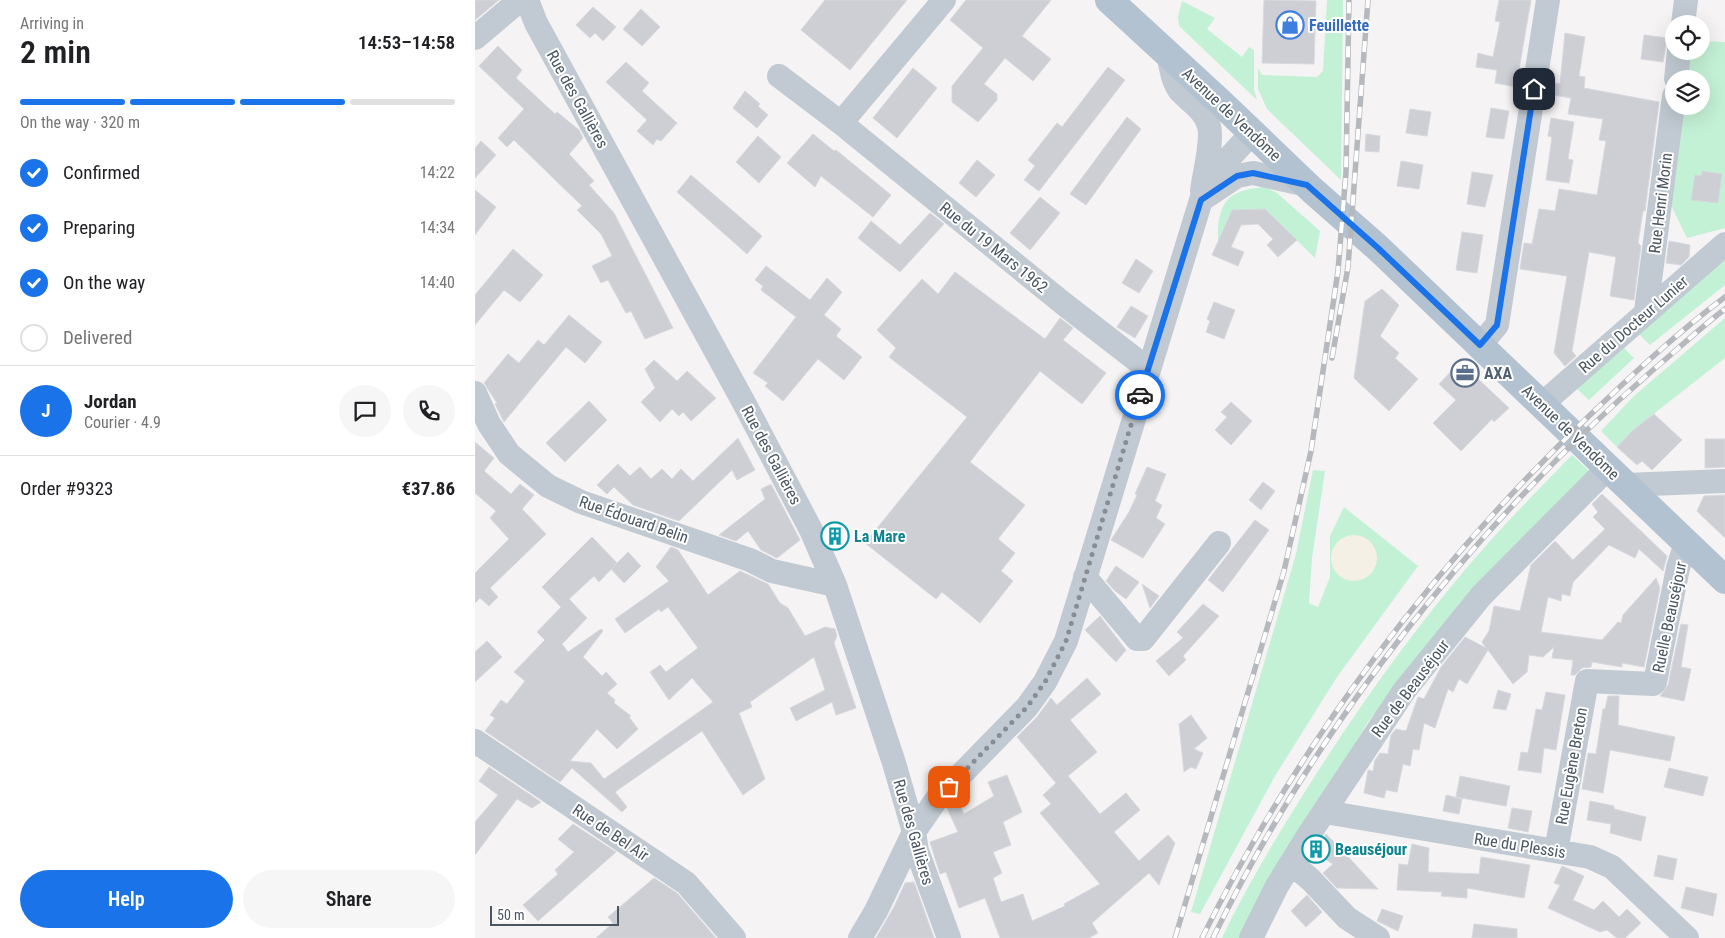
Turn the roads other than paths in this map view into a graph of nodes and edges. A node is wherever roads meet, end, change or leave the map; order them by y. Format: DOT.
graph roads {
  1 [pos="520,0"];
  2 [pos="527,0"];
  3 [pos="944,0"];
  4 [pos="1109,0"];
  5 [pos="1547,0"];
  6 [pos="1686,0"];
  7 [pos="1684,15"];
  8 [pos="475,38"];
  9 [pos="1168,54"];
  10 [pos="779,76"];
  11 [pos="1672,115"];
  12 [pos="841,123"];
  13 [pos="1252,133"];
  14 [pos="1309,188"];
  15 [pos="1201,200"];
  16 [pos="1725,244"];
  17 [pos="1646,311"];
  18 [pos="1480,345"];
  19 [pos="1148,369"];
  20 [pos="475,394"];
  21 [pos="1542,404"];
  22 [pos="1617,477"];
  23 [pos="1725,481"];
  24 [pos="1219,543"];
  25 [pos="1686,543"];
  26 [pos="1085,577"];
  27 [pos="1725,580"];
  28 [pos="835,585"];
  29 [pos="1587,681"];
  30 [pos="475,741"];
  31 [pos="1325,812"];
  32 [pos="914,832"];
  33 [pos="1556,852"];
  34 [pos="1291,863"];
  35 [pos="734,938"];
  36 [pos="860,938"];
  37 [pos="949,938"];
  38 [pos="1251,938"];
  39 [pos="1378,938"];
  40 [pos="1687,938"];
  1 -- 8 [label="street"];
  2 -- 28 [label="street, Rue des Gallières"];
  3 -- 12 [label="street"];
  4 -- 9 [label="main road, Avenue de Vendôme"];
  5 -- 18 [label="street"];
  6 -- 7 [label="street"];
  9 -- 13 [label="main road, Avenue de Vendôme"];
  9 -- 15 [label="street"];
  10 -- 12 [label="street, Rue du 19 Mars 1962"];
  11 -- 17 [label="street, Rue Henri Morin"];
  12 -- 19 [label="street, Rue du 19 Mars 1962"];
  13 -- 14 [label="main road, Avenue de Vendôme"];
  13 -- 15 [label="street"];
  14 -- 15 [label="street"];
  14 -- 18 [label="main road, Avenue de Vendôme"];
  15 -- 19 [label="street"];
  16 -- 17 [label="street, Rue du Docteur Lunier"];
  17 -- 21 [label="street, Rue du Docteur Lunier"];
  18 -- 21 [label="main road, Avenue de Vendôme"];
  19 -- 26 [label="street"];
  20 -- 28 [label="street, Rue Édouard Belin"];
  21 -- 22 [label="main road, Avenue de Vendôme"];
  22 -- 23 [label="street"];
  22 -- 25 [label="main road, Avenue de Vendôme"];
  22 -- 31 [label="street, Rue de Beauséjour"];
  24 -- 26 [label="street"];
  25 -- 27 [label="main road, Avenue de Vendôme"];
  25 -- 29 [label="street, Ruelle Beauséjour"];
  26 -- 32 [label="street"];
  28 -- 32 [label="street, Rue des Gallières"];
  29 -- 33 [label="street, Rue Eugène Breton"];
  30 -- 35 [label="street, Rue de Bel Air"];
  31 -- 33 [label="street, Rue du Plessis"];
  31 -- 34 [label="street, Rue de Beauséjour"];
  32 -- 36 [label="street"];
  32 -- 37 [label="street, Rue des Gallières"];
  33 -- 40 [label="street, Rue du Plessis"];
  34 -- 38 [label="street, Rue de Beauséjour"];
  34 -- 39 [label="street"];
}
